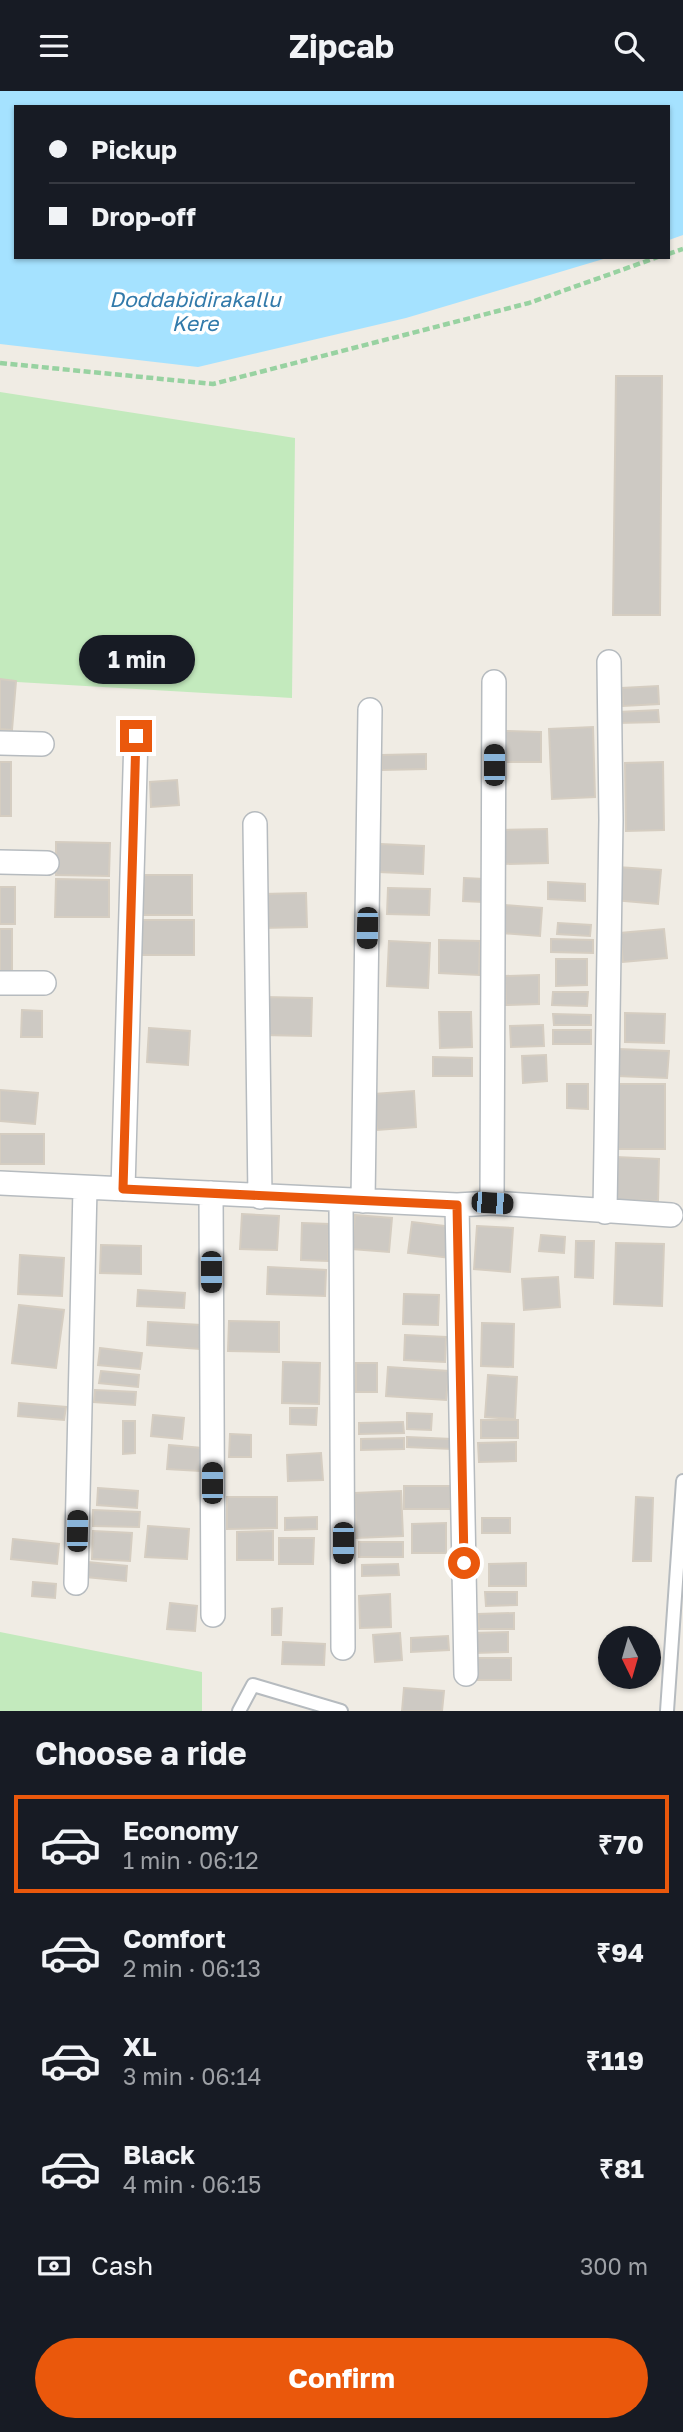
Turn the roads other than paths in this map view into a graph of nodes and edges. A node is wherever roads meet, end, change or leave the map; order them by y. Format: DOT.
graph roads {
  1 [pos="609,662"];
  2 [pos="494,682"];
  3 [pos="370,711"];
  4 [pos="136,736"];
  5 [pos="0,743"];
  6 [pos="42,744"];
  7 [pos="255,824"];
  8 [pos="0,862"];
  9 [pos="47,863"];
  10 [pos="0,983"];
  11 [pos="44,983"];
  12 [pos="0,1183"];
  13 [pos="85,1188"];
  14 [pos="123,1189"];
  15 [pos="211,1193"];
  16 [pos="260,1196"];
  17 [pos="352,1200"];
  18 [pos="492,1203"];
  19 [pos="457,1205"];
  20 [pos="606,1212"];
  21 [pos="677,1216"];
  22 [pos="683,1481"];
  23 [pos="76,1583"];
  24 [pos="213,1615"];
  25 [pos="343,1648"];
  26 [pos="466,1674"];
  27 [pos="239,1711"];
  28 [pos="341,1711"];
  29 [pos="667,1711"];
  1 -- 20 [label="street"];
  2 -- 18 [label="street"];
  3 -- 17 [label="street"];
  4 -- 14 [label="street"];
  5 -- 6 [label="street"];
  7 -- 16 [label="street"];
  8 -- 9 [label="street"];
  10 -- 11 [label="street"];
  12 -- 13 [label="street"];
  13 -- 14 [label="street"];
  13 -- 23 [label="street"];
  14 -- 15 [label="street"];
  15 -- 16 [label="street"];
  15 -- 24 [label="street"];
  16 -- 17 [label="street"];
  17 -- 19 [label="street"];
  17 -- 25 [label="street"];
  18 -- 19 [label="street"];
  18 -- 20 [label="street"];
  19 -- 26 [label="street"];
  20 -- 21 [label="street"];
  22 -- 29 [label="lane"];
  27 -- 28 [label="lane"];
}
